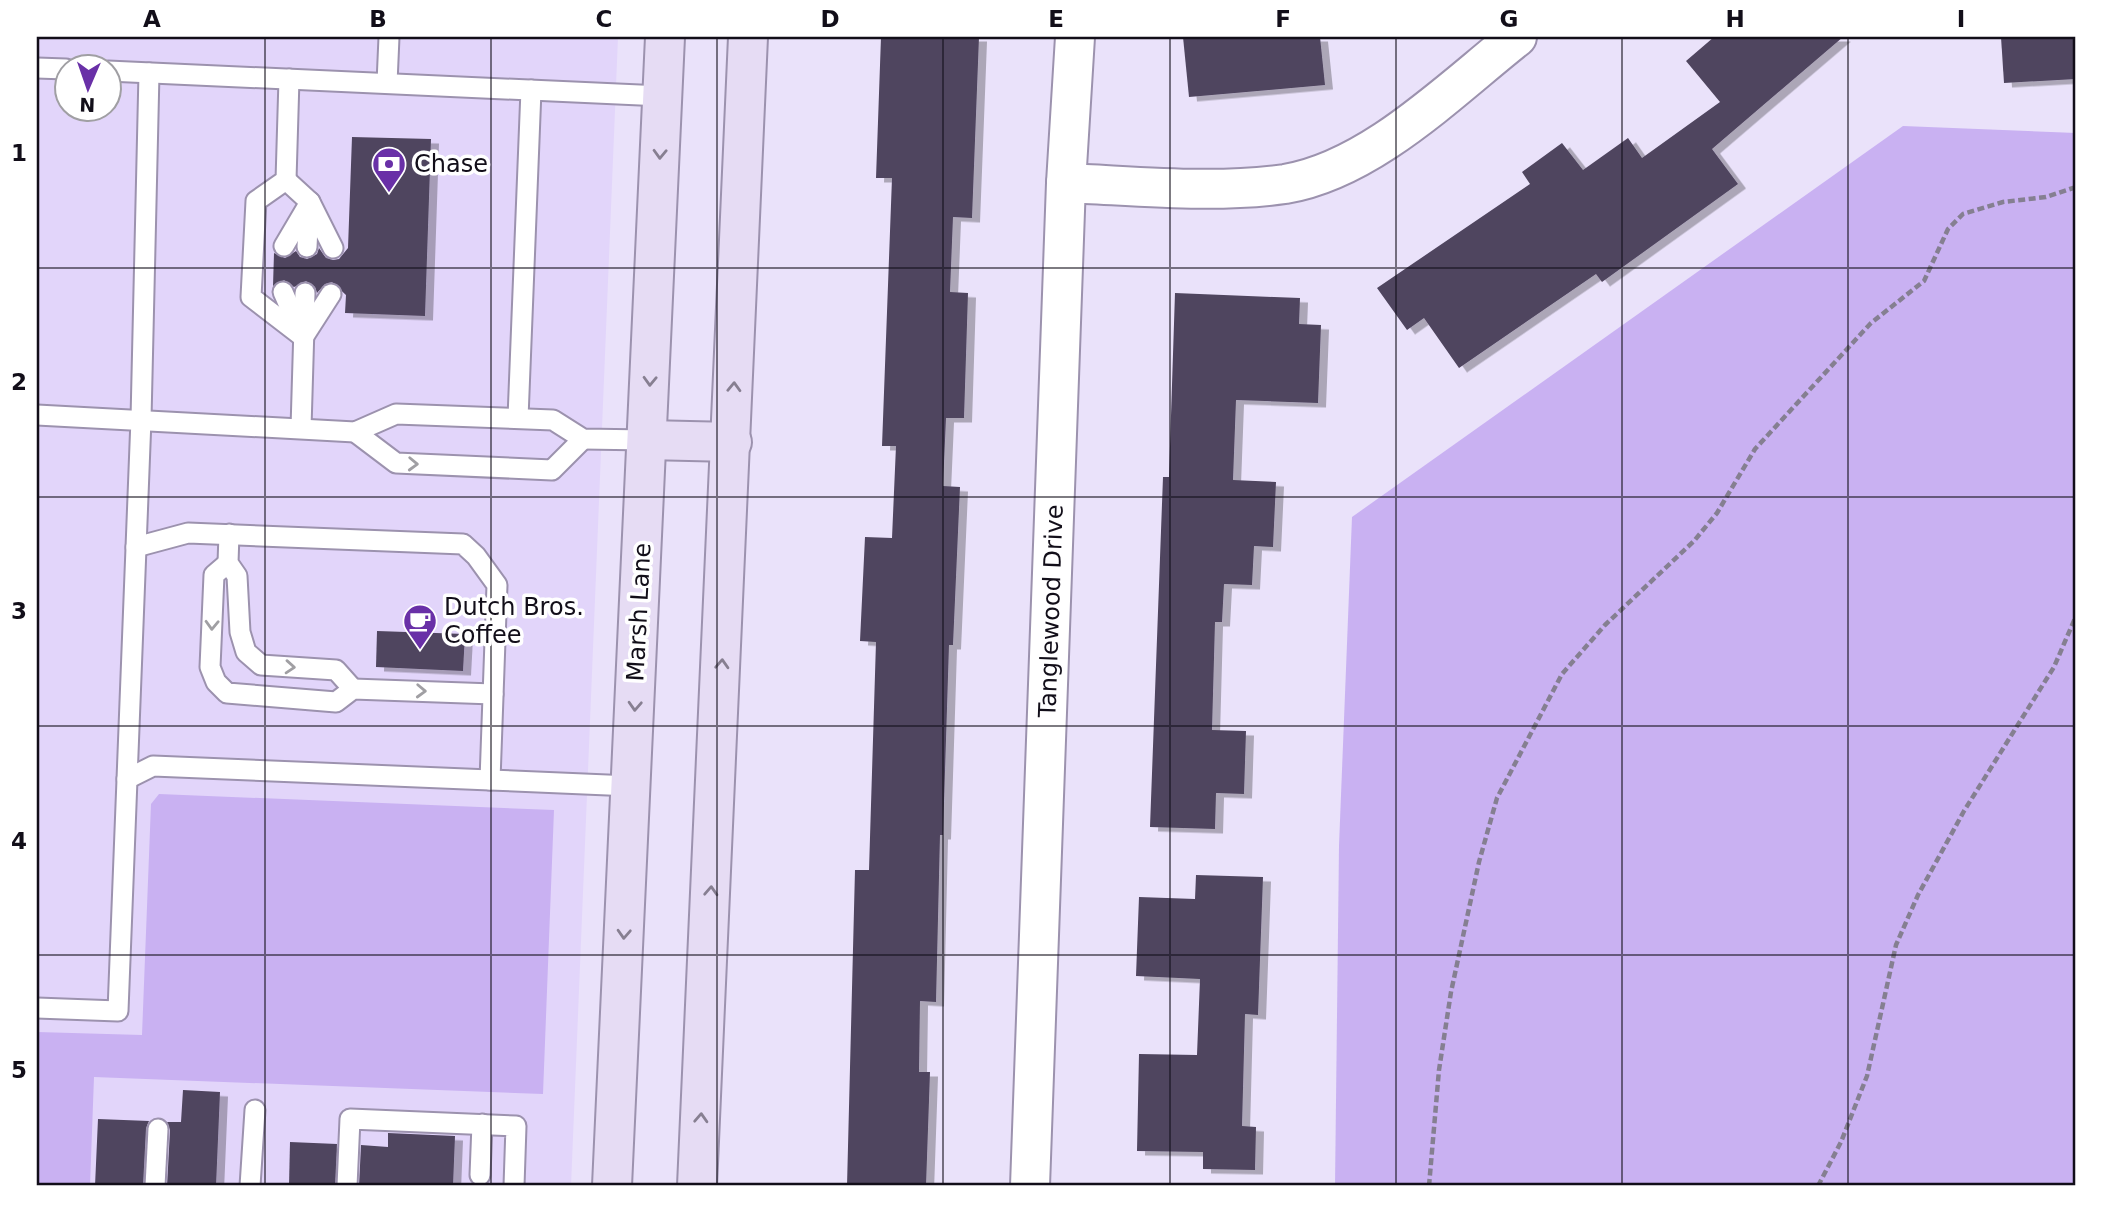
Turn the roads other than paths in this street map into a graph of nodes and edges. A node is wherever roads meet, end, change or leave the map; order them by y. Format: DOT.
graph roads {
  1 [pos="388,37"];
  2 [pos="665,37"];
  3 [pos="748,37"];
  4 [pos="1075,37"];
  5 [pos="1517,37"];
  6 [pos="122,72"];
  7 [pos="149,73"];
  8 [pos="289,79"];
  9 [pos="387,83"];
  10 [pos="531,90"];
  11 [pos="662,96"];
  12 [pos="286,180"];
  13 [pos="1066,183"];
  14 [pos="310,202"];
  15 [pos="284,246"];
  16 [pos="307,247"];
  17 [pos="333,248"];
  18 [pos="283,292"];
  19 [pos="305,293"];
  20 [pos="331,294"];
  21 [pos="303,337"];
  22 [pos="37,415"];
  23 [pos="518,418"];
  24 [pos="141,419"];
  25 [pos="301,428"];
  26 [pos="355,432"];
  27 [pos="583,439"];
  28 [pos="648,440"];
  29 [pos="732,442"];
  30 [pos="229,534"];
  31 [pos="136,547"];
  32 [pos="228,563"];
  33 [pos="353,688"];
  34 [pos="493,694"];
  35 [pos="127,779"];
  36 [pos="490,780"];
  37 [pos="631,786"];
  38 [pos="37,1008"];
  39 [pos="255,1110"];
  40 [pos="482,1124"];
  41 [pos="158,1129"];
  42 [pos="480,1175"];
  43 [pos="155,1186"];
  44 [pos="250,1186"];
  45 [pos="347,1186"];
  46 [pos="514,1186"];
  47 [pos="612,1186"];
  48 [pos="698,1186"];
  49 [pos="1030,1186"];
  1 -- 9 [label="lane"];
  2 -- 11 [label="main road, Marsh Lane"];
  29 -- 3 [label="main road, one-way"];
  4 -- 13 [label="street, Tanglewood Drive"];
  5 -- 13 [label="street"];
  6 -- 7 [label="lane"];
  7 -- 8 [label="lane"];
  7 -- 24 [label="lane"];
  8 -- 9 [label="lane"];
  8 -- 12 [label="lane"];
  9 -- 10 [label="lane"];
  10 -- 11 [label="lane"];
  10 -- 23 [label="lane"];
  11 -- 28 [label="main road, Marsh Lane, one-way"];
  12 -- 14 [label="lane"];
  12 -- 21 [label="lane"];
  13 -- 49 [label="street, Tanglewood Drive"];
  14 -- 15 [label="lane"];
  14 -- 16 [label="lane"];
  14 -- 17 [label="lane"];
  18 -- 21 [label="lane"];
  19 -- 21 [label="lane"];
  20 -- 21 [label="lane"];
  21 -- 25 [label="lane"];
  22 -- 24 [label="lane"];
  23 -- 26 [label="lane"];
  23 -- 27 [label="lane"];
  24 -- 25 [label="lane"];
  24 -- 31 [label="lane"];
  25 -- 26 [label="lane"];
  26 -- 27 [label="lane, one-way"];
  27 -- 28 [label="lane"];
  28 -- 29 [label="main road"];
  28 -- 37 [label="main road, Marsh Lane, one-way"];
  48 -- 29 [label="main road, one-way"];
  30 -- 31 [label="lane"];
  30 -- 32 [label="lane"];
  30 -- 34 [label="lane"];
  31 -- 35 [label="lane"];
  32 -- 33 [label="lane, one-way"];
  32 -- 33 [label="lane, one-way"];
  33 -- 34 [label="lane, one-way"];
  34 -- 36 [label="lane"];
  35 -- 36 [label="lane"];
  35 -- 38 [label="lane"];
  36 -- 37 [label="lane"];
  37 -- 47 [label="main road, Marsh Lane, one-way"];
  39 -- 44 [label="lane"];
  40 -- 42 [label="lane"];
  40 -- 45 [label="lane"];
  40 -- 46 [label="lane"];
  41 -- 43 [label="lane"];
}
